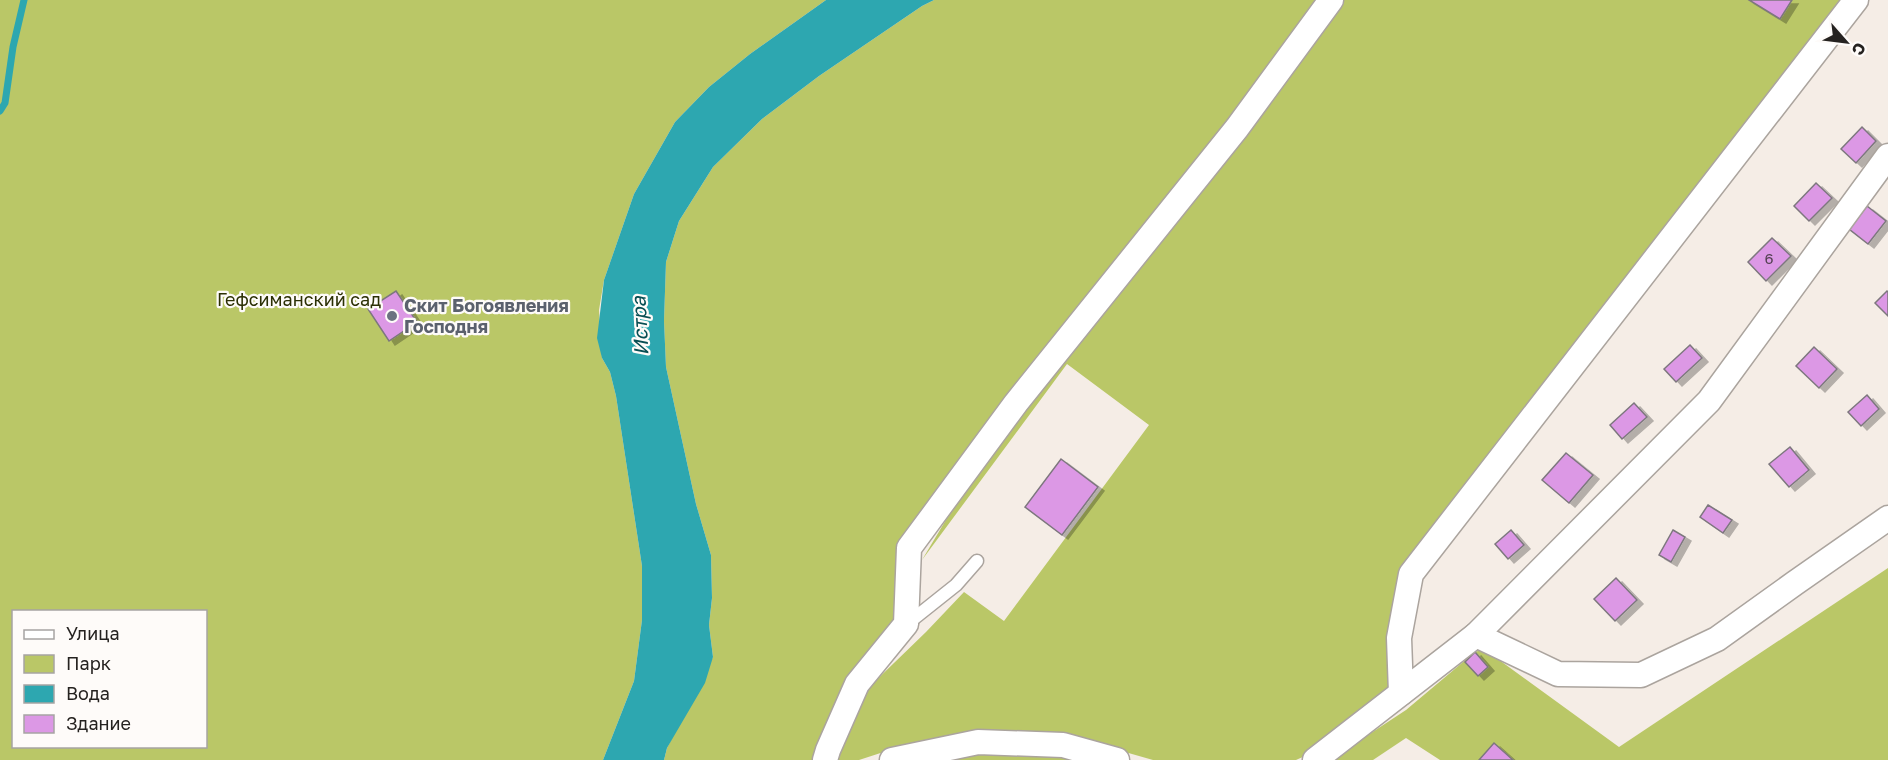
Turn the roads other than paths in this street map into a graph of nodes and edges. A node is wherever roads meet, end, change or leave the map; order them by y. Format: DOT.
graph roads {
  1 [pos="1331,0"];
  2 [pos="1856,0"];
  3 [pos="1888,156"];
  4 [pos="1888,518"];
  5 [pos="977,561"];
  6 [pos="906,624"];
  7 [pos="1476,635"];
  8 [pos="1401,693"];
  9 [pos="825,760"];
  10 [pos="892,760"];
  11 [pos="1117,760"];
  12 [pos="1315,760"];
  1 -- 6 [label="street"];
  2 -- 8 [label="street"];
  3 -- 7 [label="street"];
  4 -- 7 [label="street"];
  5 -- 6 [label="lane"];
  6 -- 9 [label="street"];
  7 -- 8 [label="street"];
  8 -- 12 [label="street"];
  10 -- 11 [label="street"];
}
